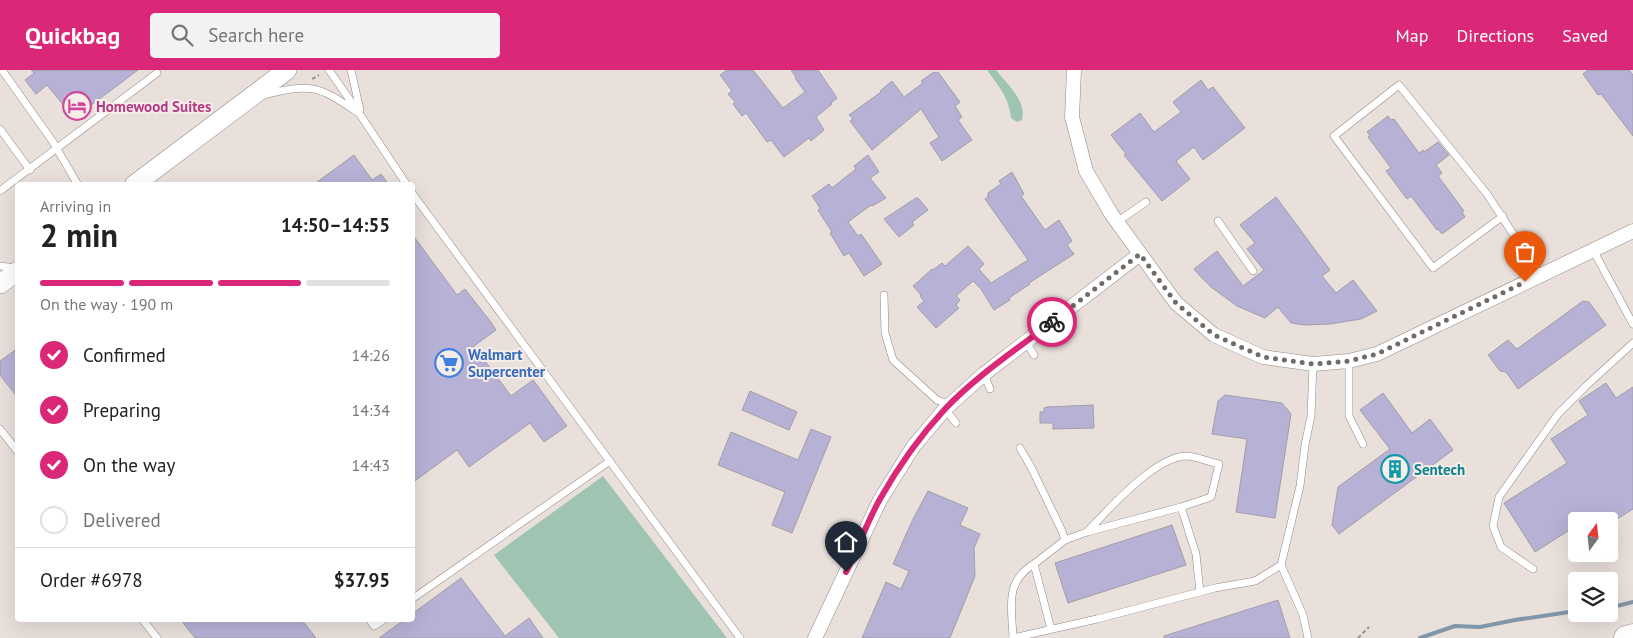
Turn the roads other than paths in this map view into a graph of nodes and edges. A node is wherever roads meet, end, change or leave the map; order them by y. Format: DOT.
graph roads {
  1 [pos="2,70"];
  2 [pos="287,70"];
  3 [pos="329,70"];
  4 [pos="351,70"];
  5 [pos="1074,70"];
  6 [pos="157,74"];
  7 [pos="250,98"];
  8 [pos="361,116"];
  9 [pos="0,129"];
  10 [pos="57,150"];
  11 [pos="30,170"];
  12 [pos="76,182"];
  13 [pos="138,182"];
  14 [pos="405,182"];
  15 [pos="0,191"];
  16 [pos="415,197"];
  17 [pos="1146,202"];
  18 [pos="1502,216"];
  19 [pos="1218,221"];
  20 [pos="1117,222"];
  21 [pos="1633,231"];
  22 [pos="1592,250"];
  23 [pos="1140,254"];
  24 [pos="0,266"];
  25 [pos="15,269"];
  26 [pos="1253,271"];
  27 [pos="15,272"];
  28 [pos="1540,275"];
  29 [pos="0,284"];
  30 [pos="884,295"];
  31 [pos="1633,324"];
  32 [pos="1026,342"];
  33 [pos="1633,343"];
  34 [pos="1034,354"];
  35 [pos="1349,361"];
  36 [pos="1313,364"];
  37 [pos="984,374"];
  38 [pos="990,389"];
  39 [pos="948,407"];
  40 [pos="956,423"];
  41 [pos="0,429"];
  42 [pos="1363,444"];
  43 [pos="15,448"];
  44 [pos="1020,448"];
  45 [pos="610,461"];
  46 [pos="1181,507"];
  47 [pos="1087,532"];
  48 [pos="1065,540"];
  49 [pos="1034,564"];
  50 [pos="1281,564"];
  51 [pos="1533,569"];
  52 [pos="1200,592"];
  53 [pos="415,597"];
  54 [pos="145,622"];
  55 [pos="1051,630"];
  56 [pos="1633,636"];
  57 [pos="157,638"];
  58 [pos="740,638"];
  59 [pos="815,638"];
  60 [pos="1013,638"];
  61 [pos="1308,638"];
  62 [pos="1626,638"];
  1 -- 10 [label="lane"];
  2 -- 7 [label="main road"];
  3 -- 8 [label="lane"];
  4 -- 8 [label="lane"];
  5 -- 20 [label="street"];
  6 -- 10 [label="lane"];
  7 -- 8 [label="lane"];
  7 -- 13 [label="main road"];
  8 -- 14 [label="lane"];
  9 -- 11 [label="lane"];
  10 -- 11 [label="lane"];
  10 -- 12 [label="lane"];
  11 -- 15 [label="lane"];
  16 -- 45 [label="lane"];
  17 -- 20 [label="lane"];
  18 -- 18 [label="lane"];
  18 -- 28 [label="lane"];
  19 -- 26 [label="lane"];
  20 -- 23 [label="street"];
  21 -- 22 [label="street"];
  22 -- 28 [label="street"];
  22 -- 31 [label="lane"];
  23 -- 32 [label="street"];
  23 -- 36 [label="street"];
  24 -- 25 [label="lane"];
  27 -- 29 [label="main road"];
  28 -- 35 [label="street"];
  30 -- 39 [label="lane"];
  32 -- 34 [label="lane"];
  32 -- 37 [label="street"];
  33 -- 51 [label="lane"];
  35 -- 36 [label="street"];
  35 -- 42 [label="lane"];
  36 -- 50 [label="lane"];
  37 -- 38 [label="lane"];
  37 -- 39 [label="street"];
  39 -- 40 [label="lane"];
  39 -- 59 [label="street"];
  41 -- 43 [label="lane"];
  44 -- 48 [label="lane"];
  45 -- 53 [label="lane"];
  45 -- 58 [label="lane"];
  46 -- 47 [label="lane"];
  46 -- 47 [label="lane"];
  46 -- 52 [label="lane"];
  47 -- 48 [label="lane"];
  48 -- 49 [label="lane"];
  49 -- 55 [label="lane"];
  49 -- 60 [label="lane"];
  50 -- 52 [label="lane"];
  50 -- 61 [label="lane"];
  52 -- 55 [label="lane"];
  54 -- 57 [label="lane"];
  55 -- 60 [label="lane"];
  56 -- 62 [label="highway"];
}
